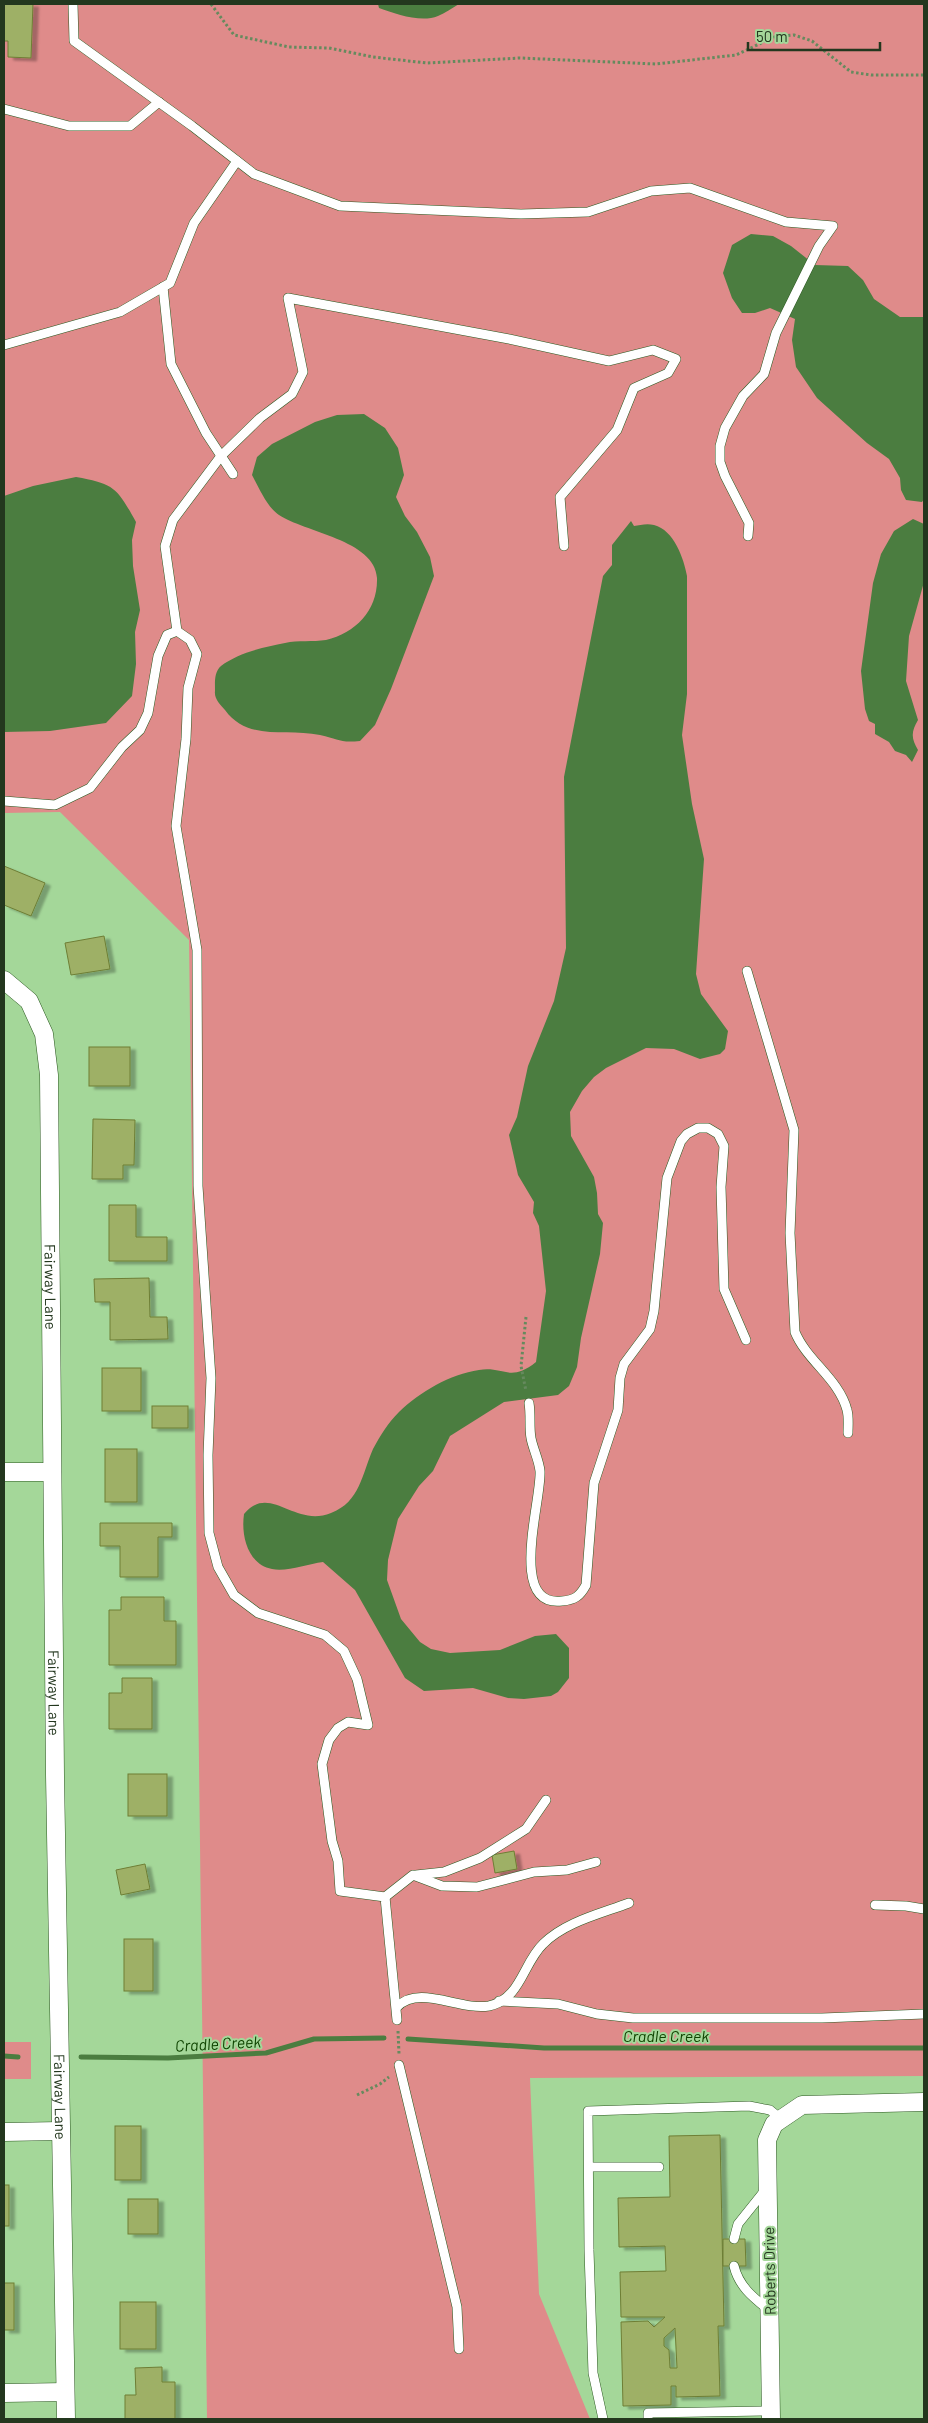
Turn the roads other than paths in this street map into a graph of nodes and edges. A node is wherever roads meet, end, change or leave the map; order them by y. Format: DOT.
graph roads {
  1 [pos="73,4"];
  2 [pos="159,102"];
  3 [pos="4,110"];
  4 [pos="237,161"];
  5 [pos="163,287"];
  6 [pos="4,345"];
  7 [pos="221,456"];
  8 [pos="233,474"];
  9 [pos="748,536"];
  10 [pos="564,546"];
  11 [pos="177,631"];
  12 [pos="4,801"];
  13 [pos="747,971"];
  14 [pos="4,980"];
  15 [pos="746,1340"];
  16 [pos="529,1404"];
  17 [pos="848,1433"];
  18 [pos="4,1472"];
  19 [pos="52,1472"];
  20 [pos="546,1800"];
  21 [pos="596,1862"];
  22 [pos="413,1875"];
  23 [pos="385,1897"];
  24 [pos="629,1903"];
  25 [pos="875,1905"];
  26 [pos="924,1909"];
  27 [pos="499,2001"];
  28 [pos="397,2007"];
  29 [pos="924,2014"];
  30 [pos="397,2020"];
  31 [pos="399,2065"];
  32 [pos="924,2102"];
  33 [pos="777,2122"];
  34 [pos="60,2131"];
  35 [pos="4,2132"];
  36 [pos="659,2167"];
  37 [pos="589,2168"];
  38 [pos="768,2187"];
  39 [pos="734,2239"];
  40 [pos="734,2266"];
  41 [pos="770,2311"];
  42 [pos="459,2349"];
  43 [pos="65,2392"];
  44 [pos="4,2394"];
  45 [pos="771,2415"];
  46 [pos="66,2419"];
  47 [pos="603,2419"];
  48 [pos="648,2419"];
  1 -- 2 [label="lane"];
  2 -- 3 [label="lane"];
  2 -- 4 [label="lane"];
  4 -- 5 [label="lane"];
  4 -- 9 [label="lane"];
  5 -- 6 [label="lane"];
  5 -- 7 [label="lane"];
  7 -- 8 [label="lane"];
  7 -- 10 [label="lane"];
  7 -- 11 [label="lane"];
  11 -- 12 [label="lane"];
  11 -- 23 [label="lane"];
  13 -- 17 [label="lane"];
  14 -- 19 [label="street, Fairway Lane"];
  15 -- 16 [label="lane"];
  18 -- 19 [label="street"];
  19 -- 34 [label="street, Fairway Lane"];
  20 -- 22 [label="lane"];
  21 -- 22 [label="lane"];
  22 -- 23 [label="lane"];
  23 -- 28 [label="lane"];
  24 -- 27 [label="lane"];
  25 -- 26 [label="lane"];
  27 -- 28 [label="lane"];
  27 -- 29 [label="lane"];
  28 -- 30 [label="lane"];
  31 -- 42 [label="lane"];
  32 -- 33 [label="street"];
  33 -- 37 [label="lane"];
  33 -- 38 [label="street, Roberts Drive"];
  34 -- 35 [label="street"];
  34 -- 43 [label="street, Fairway Lane"];
  36 -- 37 [label="lane"];
  37 -- 47 [label="lane"];
  38 -- 39 [label="lane"];
  38 -- 41 [label="street, Roberts Drive"];
  40 -- 41 [label="lane"];
  41 -- 45 [label="street, Roberts Drive"];
  43 -- 44 [label="street"];
  43 -- 46 [label="street, Fairway Lane"];
  45 -- 48 [label="lane"];
}
